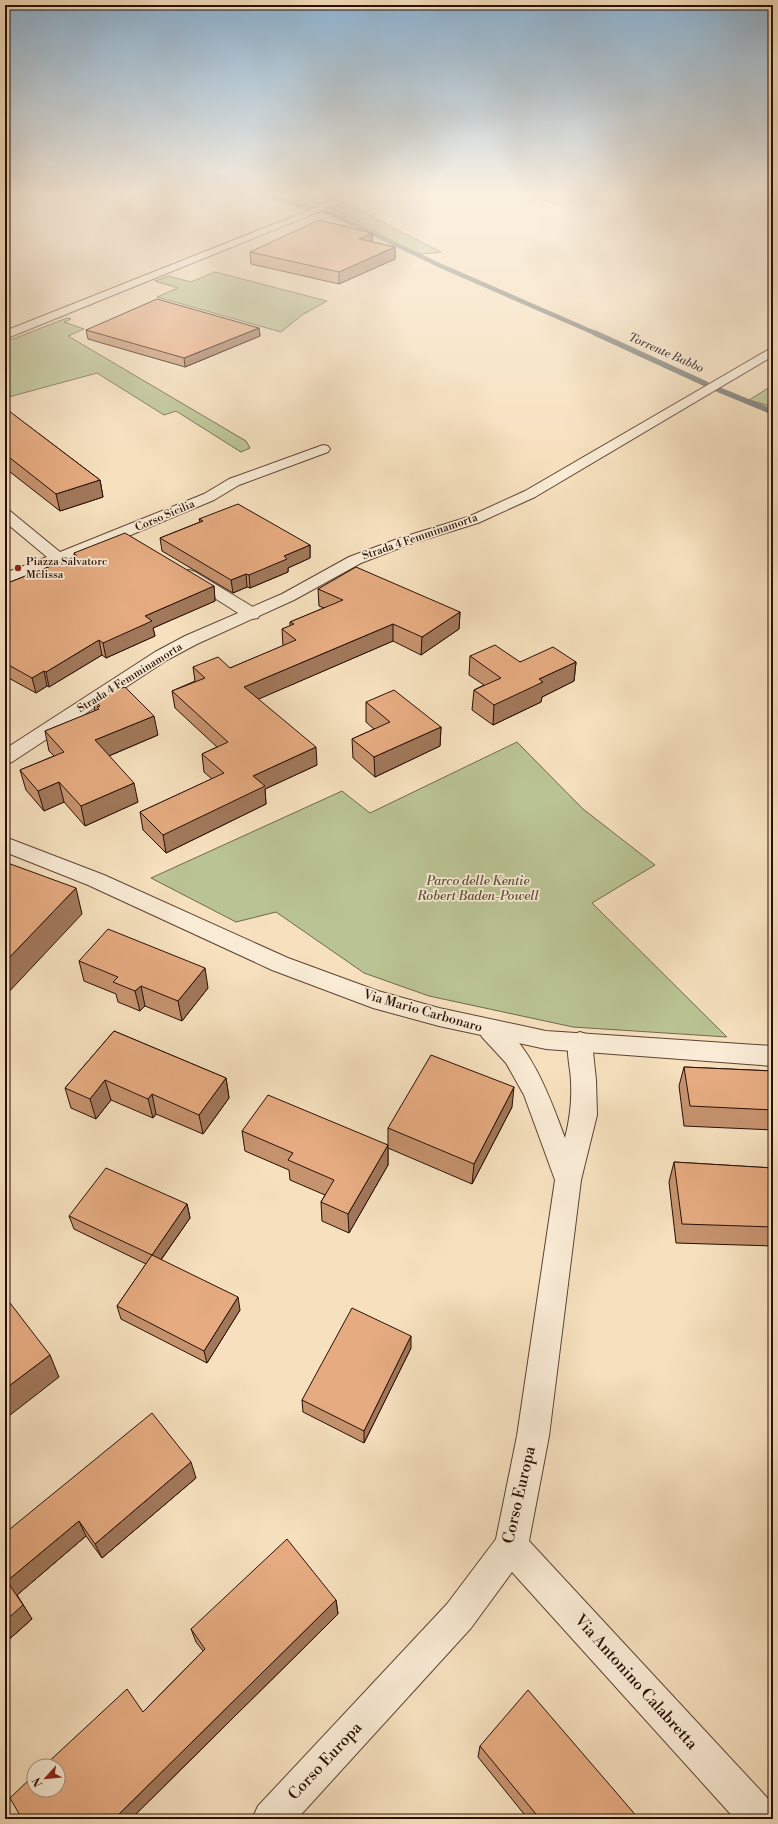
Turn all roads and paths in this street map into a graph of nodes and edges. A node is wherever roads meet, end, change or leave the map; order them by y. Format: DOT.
graph roads {
  1 [pos="144,280"];
  2 [pos="5,335"];
  3 [pos="773,351"];
  4 [pos="323,449"];
  5 [pos="5,514"];
  6 [pos="57,558"];
  7 [pos="173,566"];
  8 [pos="5,579"];
  9 [pos="252,614"];
  10 [pos="5,758"];
  11 [pos="5,829"];
  12 [pos="5,844"];
  13 [pos="96,880"];
  14 [pos="491,1030"];
  15 [pos="580,1042"];
  16 [pos="773,1056"];
  17 [pos="568,1180"];
  18 [pos="511,1546"];
  19 [pos="271,1819"];
  20 [pos="761,1819"];
  1 -- 2 [label="street"];
  3 -- 9 [label="street, Strada 4 Femminamorta"];
  4 -- 6 [label="street, Corso Sicilia"];
  5 -- 6 [label="street"];
  6 -- 8 [label="street, Corso Sicilia"];
  7 -- 9 [label="street"];
  9 -- 10 [label="street, Strada 4 Femminamorta"];
  11 -- 13 [label="street"];
  12 -- 13 [label="street"];
  13 -- 14 [label="street, Via Mario Carbonaro"];
  14 -- 15 [label="street, Via Mario Carbonaro"];
  14 -- 17 [label="street"];
  15 -- 16 [label="street, Via Mario Carbonaro"];
  15 -- 17 [label="street, Corso Europa"];
  17 -- 18 [label="street, Corso Europa"];
  18 -- 19 [label="street, Corso Europa"];
  18 -- 20 [label="street, Via Antonino Calabretta"];
}
